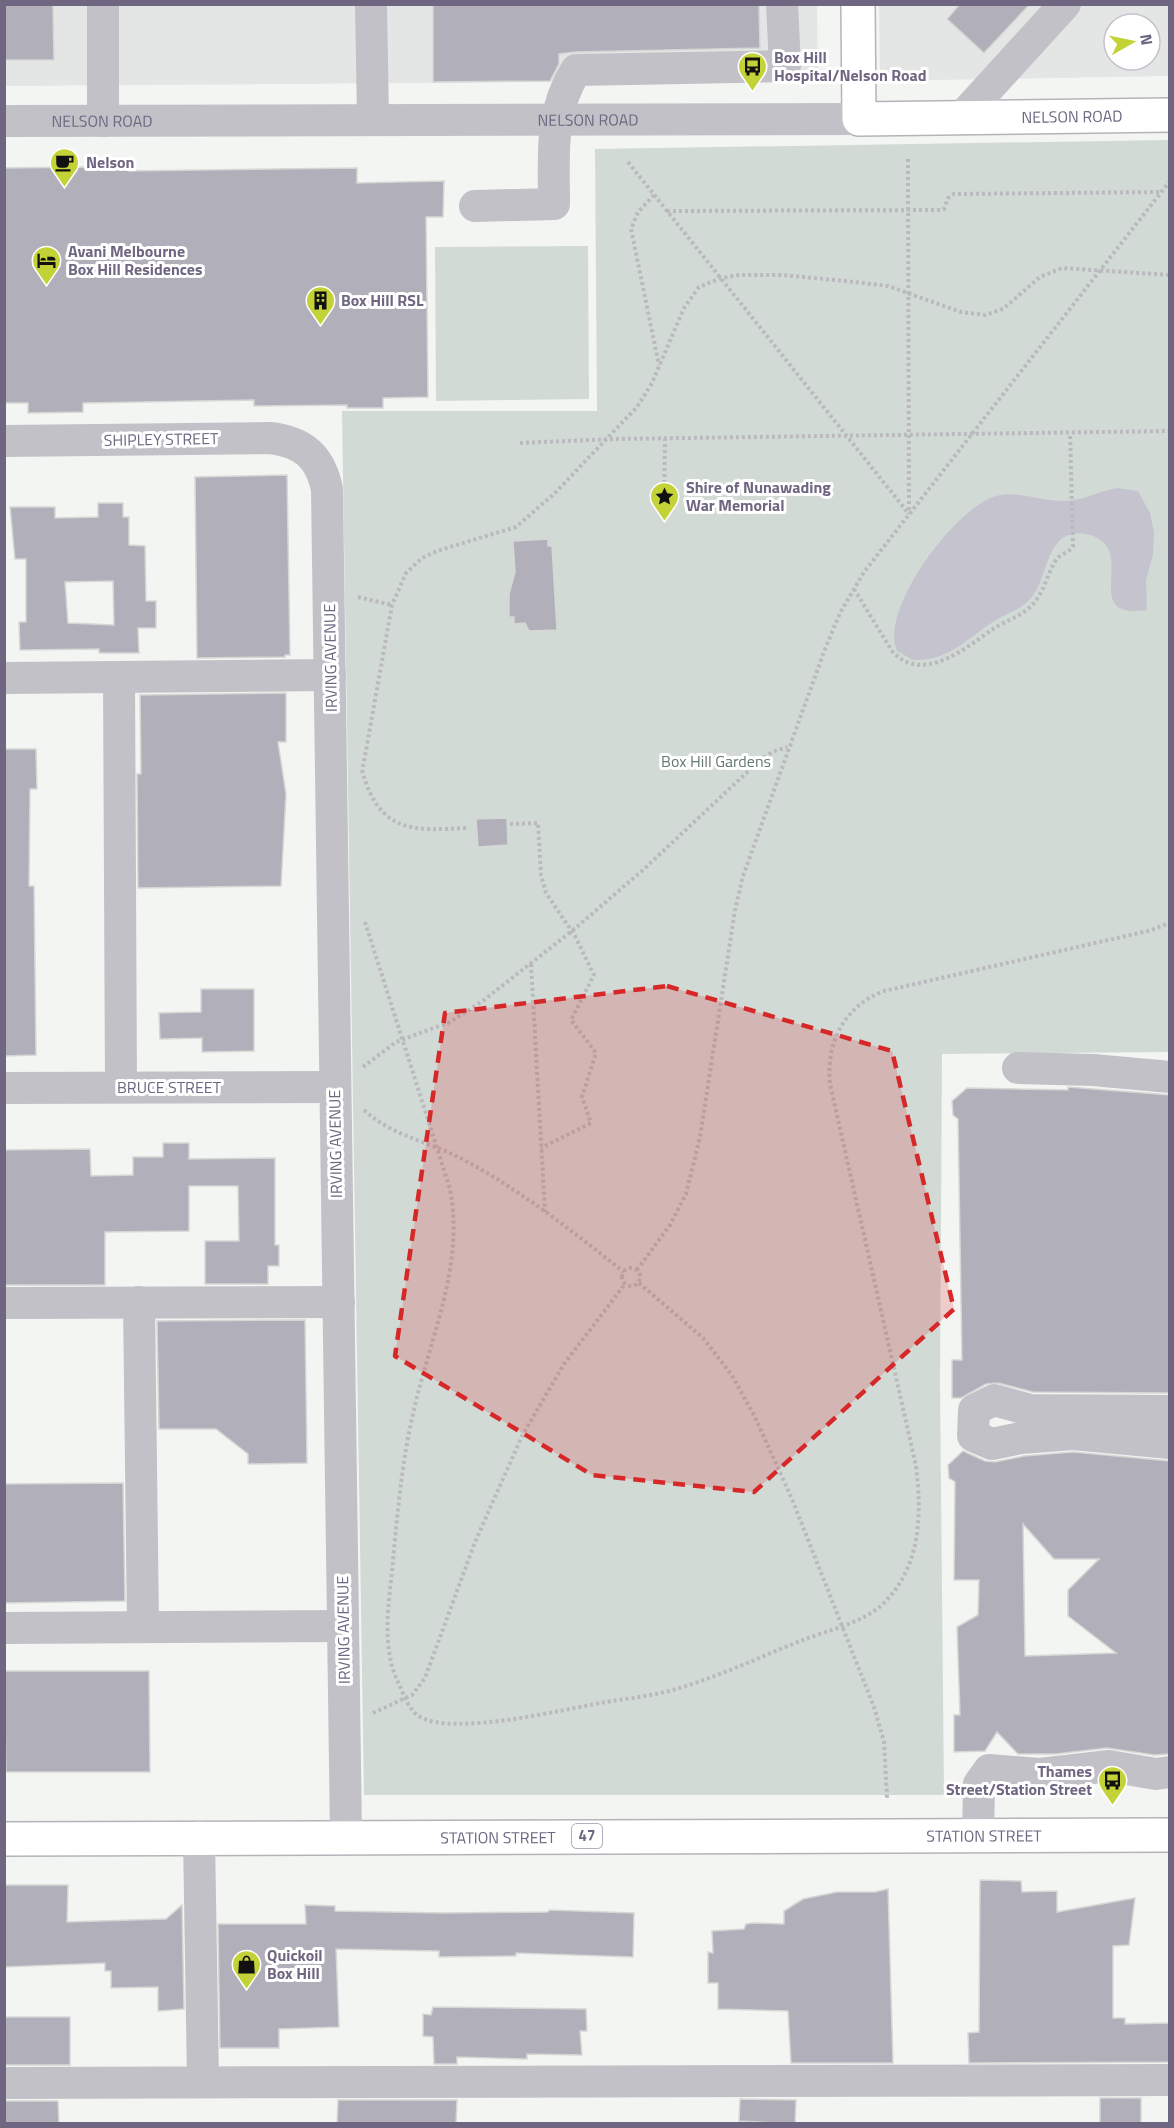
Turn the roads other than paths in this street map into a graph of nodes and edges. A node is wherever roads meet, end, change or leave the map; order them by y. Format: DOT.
graph roads {
  1 [pos="103,4"];
  2 [pos="371,4"];
  3 [pos="782,4"];
  4 [pos="858,4"];
  5 [pos="1065,4"];
  6 [pos="1170,115"];
  7 [pos="962,117"];
  8 [pos="555,118"];
  9 [pos="860,118"];
  10 [pos="373,120"];
  11 [pos="4,121"];
  12 [pos="103,121"];
  13 [pos="475,206"];
  14 [pos="4,441"];
  15 [pos="313,454"];
  16 [pos="330,675"];
  17 [pos="119,677"];
  18 [pos="4,678"];
  19 [pos="1018,1068"];
  20 [pos="1170,1077"];
  21 [pos="121,1087"];
  22 [pos="4,1088"];
  23 [pos="350,1088"];
  24 [pos="139,1302"];
  25 [pos="339,1302"];
  26 [pos="4,1303"];
  27 [pos="1170,1411"];
  28 [pos="1170,1443"];
  29 [pos="343,1626"];
  30 [pos="143,1627"];
  31 [pos="4,1628"];
  32 [pos="1170,1772"];
  33 [pos="978,1835"];
  34 [pos="1170,1835"];
  35 [pos="346,1836"];
  36 [pos="200,1838"];
  37 [pos="4,1839"];
  38 [pos="1170,2080"];
  39 [pos="203,2081"];
  40 [pos="4,2083"];
  1 -- 12 [label="street"];
  2 -- 10 [label="street"];
  3 -- 8 [label="street"];
  4 -- 9 [label="main road"];
  5 -- 7 [label="street"];
  6 -- 7 [label="main road, NELSON ROAD"];
  7 -- 9 [label="main road, NELSON ROAD"];
  8 -- 9 [label="street, NELSON ROAD"];
  8 -- 10 [label="street, NELSON ROAD"];
  8 -- 13 [label="street"];
  10 -- 12 [label="street, NELSON ROAD"];
  11 -- 12 [label="street, NELSON ROAD"];
  14 -- 15 [label="street, SHIPLEY STREET"];
  15 -- 16 [label="street, IRVING AVENUE"];
  16 -- 17 [label="street"];
  16 -- 23 [label="street, IRVING AVENUE"];
  17 -- 18 [label="street"];
  17 -- 21 [label="street"];
  19 -- 20 [label="street"];
  21 -- 22 [label="street, BRUCE STREET"];
  21 -- 23 [label="street, BRUCE STREET"];
  23 -- 25 [label="street, IRVING AVENUE"];
  24 -- 25 [label="street"];
  24 -- 26 [label="street"];
  24 -- 30 [label="street"];
  25 -- 29 [label="street, IRVING AVENUE"];
  27 -- 28 [label="street"];
  29 -- 30 [label="street"];
  29 -- 35 [label="street, IRVING AVENUE"];
  30 -- 31 [label="street"];
  32 -- 33 [label="street"];
  33 -- 34 [label="main road, STATION STREET / 47"];
  33 -- 35 [label="main road, STATION STREET / 47"];
  35 -- 36 [label="main road, STATION STREET / 47"];
  36 -- 37 [label="main road, STATION STREET / 47"];
  36 -- 39 [label="street"];
  38 -- 39 [label="street"];
  39 -- 40 [label="street"];
}
